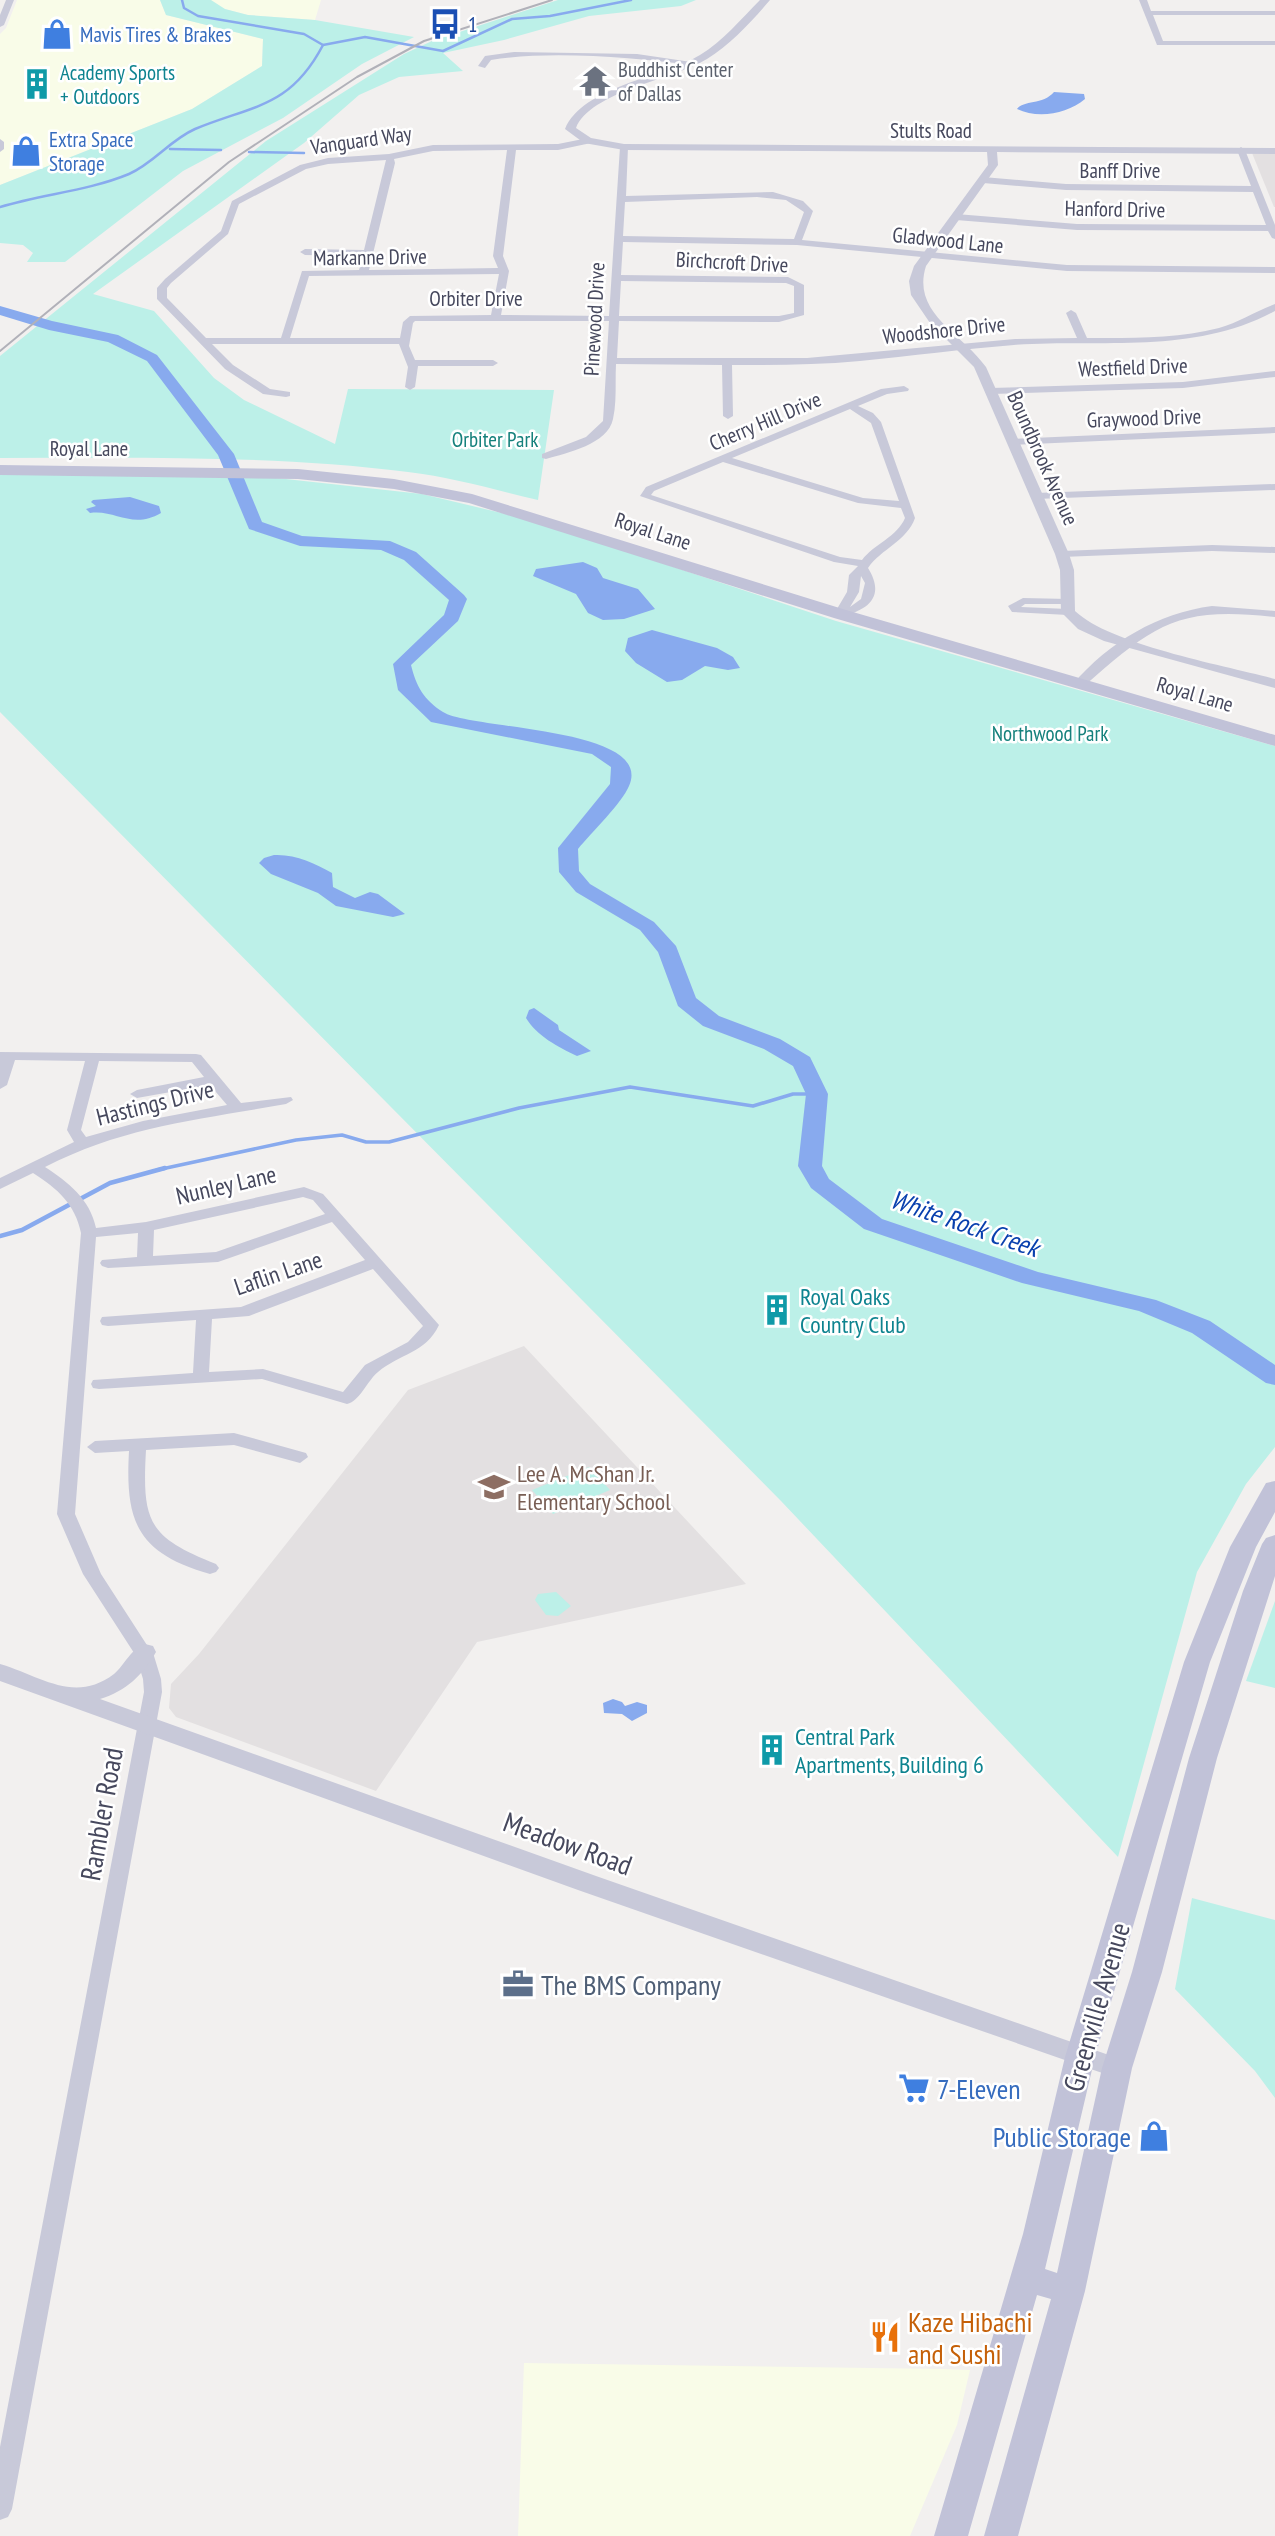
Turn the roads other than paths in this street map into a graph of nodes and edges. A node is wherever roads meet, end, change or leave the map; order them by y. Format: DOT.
graph roads {
  1 [pos="10,0"];
  2 [pos="765,0"];
  3 [pos="1143,0"];
  4 [pos="1148,13"];
  5 [pos="1275,13"];
  6 [pos="0,25"];
  7 [pos="1275,43"];
  8 [pos="694,63"];
  9 [pos="482,66"];
  10 [pos="588,141"];
  11 [pos="0,142"];
  12 [pos="624,147"];
  13 [pos="512,148"];
  14 [pos="0,149"];
  15 [pos="992,149"];
  16 [pos="1241,150"];
  17 [pos="1275,150"];
  18 [pos="389,157"];
  19 [pos="983,180"];
  20 [pos="1256,188"];
  21 [pos="621,199"];
  22 [pos="956,217"];
  23 [pos="1274,231"];
  24 [pos="618,239"];
  25 [pos="797,242"];
  26 [pos="305,252"];
  27 [pos="369,253"];
  28 [pos="929,256"];
  29 [pos="1275,270"];
  30 [pos="504,271"];
  31 [pos="363,273"];
  32 [pos="616,278"];
  33 [pos="1275,307"];
  34 [pos="1071,313"];
  35 [pos="496,317"];
  36 [pos="613,318"];
  37 [pos="285,340"];
  38 [pos="1083,340"];
  39 [pos="204,341"];
  40 [pos="405,341"];
  41 [pos="967,347"];
  42 [pos="611,361"];
  43 [pos="727,362"];
  44 [pos="412,363"];
  45 [pos="493,363"];
  46 [pos="1275,374"];
  47 [pos="410,387"];
  48 [pos="904,388"];
  49 [pos="991,391"];
  50 [pos="286,394"];
  51 [pos="851,406"];
  52 [pos="729,416"];
  53 [pos="1275,430"];
  54 [pos="1013,442"];
  55 [pos="546,456"];
  56 [pos="723,459"];
  57 [pos="0,463"];
  58 [pos="0,470"];
  59 [pos="348,474"];
  60 [pos="1275,487"];
  61 [pos="1036,496"];
  62 [pos="907,505"];
  63 [pos="1275,550"];
  64 [pos="1062,554"];
  65 [pos="865,567"];
  66 [pos="848,609"];
  67 [pos="1275,614"];
  68 [pos="1127,643"];
  69 [pos="1083,680"];
  70 [pos="1275,684"];
  71 [pos="1275,729"];
  72 [pos="1275,741"];
  73 [pos="4,1056"];
  74 [pos="93,1057"];
  75 [pos="214,1080"];
  76 [pos="0,1085"];
  77 [pos="137,1094"];
  78 [pos="286,1100"];
  79 [pos="236,1107"];
  80 [pos="83,1145"];
  81 [pos="34,1167"];
  82 [pos="0,1184"];
  83 [pos="334,1216"];
  84 [pos="88,1226"];
  85 [pos="146,1227"];
  86 [pos="145,1261"];
  87 [pos="376,1262"];
  88 [pos="108,1263"];
  89 [pos="204,1315"];
  90 [pos="108,1321"];
  91 [pos="201,1376"];
  92 [pos="99,1384"];
  93 [pos="138,1444"];
  94 [pos="95,1447"];
  95 [pos="300,1457"];
  96 [pos="1275,1489"];
  97 [pos="1270,1554"];
  98 [pos="1237,1559"];
  99 [pos="210,1568"];
  100 [pos="145,1652"];
  101 [pos="1197,1662"];
  102 [pos="1232,1671"];
  103 [pos="0,1672"];
  104 [pos="72,1699"];
  105 [pos="146,1726"];
  106 [pos="1163,1774"];
  107 [pos="1196,1783"];
  108 [pos="1080,2057"];
  109 [pos="1117,2068"];
  110 [pos="1025,2277"];
  111 [pos="1069,2291"];
  112 [pos="0,2510"];
  113 [pos="951,2536"];
  114 [pos="1001,2536"];
  1 -- 6 [label="street"];
  2 -- 8 [label="street"];
  3 -- 4 [label="street"];
  4 -- 5 [label="street"];
  4 -- 7 [label="street"];
  8 -- 9 [label="street"];
  8 -- 10 [label="street"];
  10 -- 12 [label="street, Stults Road"];
  10 -- 13 [label="street, Stults Road"];
  11 -- 14 [label="street"];
  12 -- 15 [label="street, Stults Road"];
  12 -- 21 [label="street, Pinewood Drive"];
  13 -- 18 [label="street, Vanguard Way"];
  13 -- 30 [label="street"];
  15 -- 16 [label="street, Stults Road"];
  15 -- 19 [label="street, Boundbrook Avenue"];
  16 -- 17 [label="street, Stults Road"];
  16 -- 20 [label="street"];
  18 -- 27 [label="street"];
  18 -- 39 [label="street, Vanguard Way"];
  19 -- 20 [label="street, Banff Drive"];
  19 -- 22 [label="street, Boundbrook Avenue"];
  20 -- 23 [label="street"];
  21 -- 24 [label="street, Pinewood Drive"];
  21 -- 25 [label="street"];
  22 -- 23 [label="street, Hanford Drive"];
  22 -- 28 [label="street, Boundbrook Avenue"];
  24 -- 25 [label="street, Gladwood Lane"];
  24 -- 32 [label="street, Pinewood Drive"];
  25 -- 28 [label="street, Gladwood Lane"];
  26 -- 27 [label="street"];
  27 -- 31 [label="street"];
  28 -- 29 [label="street, Gladwood Lane"];
  28 -- 41 [label="street, Boundbrook Avenue"];
  30 -- 31 [label="street, Markanne Drive"];
  30 -- 35 [label="street"];
  31 -- 37 [label="street, Markanne Drive"];
  32 -- 36 [label="street, Pinewood Drive"];
  32 -- 36 [label="street, Birchcroft Drive"];
  33 -- 38 [label="street, Woodshore Drive"];
  34 -- 38 [label="street"];
  35 -- 36 [label="street, Orbiter Drive"];
  35 -- 40 [label="street, Orbiter Drive"];
  36 -- 42 [label="street, Pinewood Drive"];
  37 -- 39 [label="street"];
  37 -- 40 [label="street"];
  38 -- 41 [label="street, Woodshore Drive"];
  39 -- 50 [label="street, Vanguard Way"];
  40 -- 44 [label="street"];
  41 -- 43 [label="street, Woodshore Drive"];
  41 -- 49 [label="street, Boundbrook Avenue"];
  42 -- 43 [label="street, Woodshore Drive"];
  42 -- 55 [label="street, Pinewood Drive"];
  43 -- 52 [label="street"];
  44 -- 45 [label="street"];
  44 -- 47 [label="street"];
  46 -- 49 [label="street, Westfield Drive"];
  48 -- 51 [label="street, Cherry Hill Drive"];
  49 -- 54 [label="street, Boundbrook Avenue"];
  51 -- 56 [label="street, Cherry Hill Drive"];
  51 -- 62 [label="street"];
  53 -- 54 [label="street, Graywood Drive"];
  54 -- 61 [label="street, Boundbrook Avenue"];
  56 -- 62 [label="street"];
  56 -- 65 [label="street, Cherry Hill Drive"];
  57 -- 59 [label="main road, Royal Lane"];
  58 -- 59 [label="main road, Royal Lane"];
  59 -- 66 [label="main road, Royal Lane"];
  60 -- 61 [label="street"];
  61 -- 64 [label="street, Boundbrook Avenue"];
  62 -- 65 [label="street"];
  63 -- 64 [label="street"];
  64 -- 68 [label="street, Boundbrook Avenue"];
  65 -- 66 [label="street"];
  66 -- 69 [label="main road, Royal Lane"];
  67 -- 68 [label="street"];
  68 -- 69 [label="street"];
  68 -- 70 [label="street, Boundbrook Avenue"];
  69 -- 71 [label="main road, Royal Lane"];
  69 -- 72 [label="main road, Royal Lane"];
  73 -- 74 [label="street"];
  73 -- 76 [label="street"];
  74 -- 75 [label="street"];
  74 -- 80 [label="street"];
  75 -- 77 [label="street"];
  75 -- 79 [label="street"];
  78 -- 79 [label="street, Hastings Drive"];
  79 -- 80 [label="street, Hastings Drive"];
  80 -- 81 [label="street, Hastings Drive"];
  81 -- 82 [label="street, Hastings Drive"];
  81 -- 84 [label="street"];
  83 -- 85 [label="street, Nunley Lane"];
  83 -- 86 [label="street"];
  83 -- 87 [label="street, Nunley Lane"];
  84 -- 85 [label="street, Nunley Lane"];
  84 -- 100 [label="street, Rambler Road"];
  85 -- 86 [label="street"];
  86 -- 88 [label="street"];
  87 -- 89 [label="street, Laflin Lane"];
  87 -- 91 [label="street, Nunley Lane"];
  89 -- 90 [label="street, Laflin Lane"];
  89 -- 91 [label="street"];
  91 -- 92 [label="street"];
  93 -- 94 [label="street"];
  93 -- 95 [label="street"];
  93 -- 99 [label="street"];
  96 -- 98 [label="main road, Greenville Avenue"];
  97 -- 98 [label="main road"];
  97 -- 102 [label="main road, Greenville Avenue"];
  98 -- 101 [label="main road, Greenville Avenue"];
  100 -- 104 [label="street"];
  100 -- 105 [label="street, Rambler Road"];
  101 -- 102 [label="main road"];
  101 -- 106 [label="main road, Greenville Avenue"];
  102 -- 107 [label="main road, Greenville Avenue"];
  103 -- 104 [label="street, Meadow Road"];
  104 -- 105 [label="street, Meadow Road"];
  105 -- 108 [label="street, Meadow Road"];
  105 -- 112 [label="street, Rambler Road"];
  106 -- 107 [label="main road"];
  106 -- 108 [label="main road, Greenville Avenue"];
  107 -- 109 [label="main road, Greenville Avenue"];
  108 -- 109 [label="street, Meadow Road"];
  108 -- 110 [label="main road, Greenville Avenue"];
  109 -- 111 [label="main road, Greenville Avenue"];
  110 -- 111 [label="main road"];
  110 -- 113 [label="main road, Greenville Avenue"];
  111 -- 114 [label="main road, Greenville Avenue"];
}
